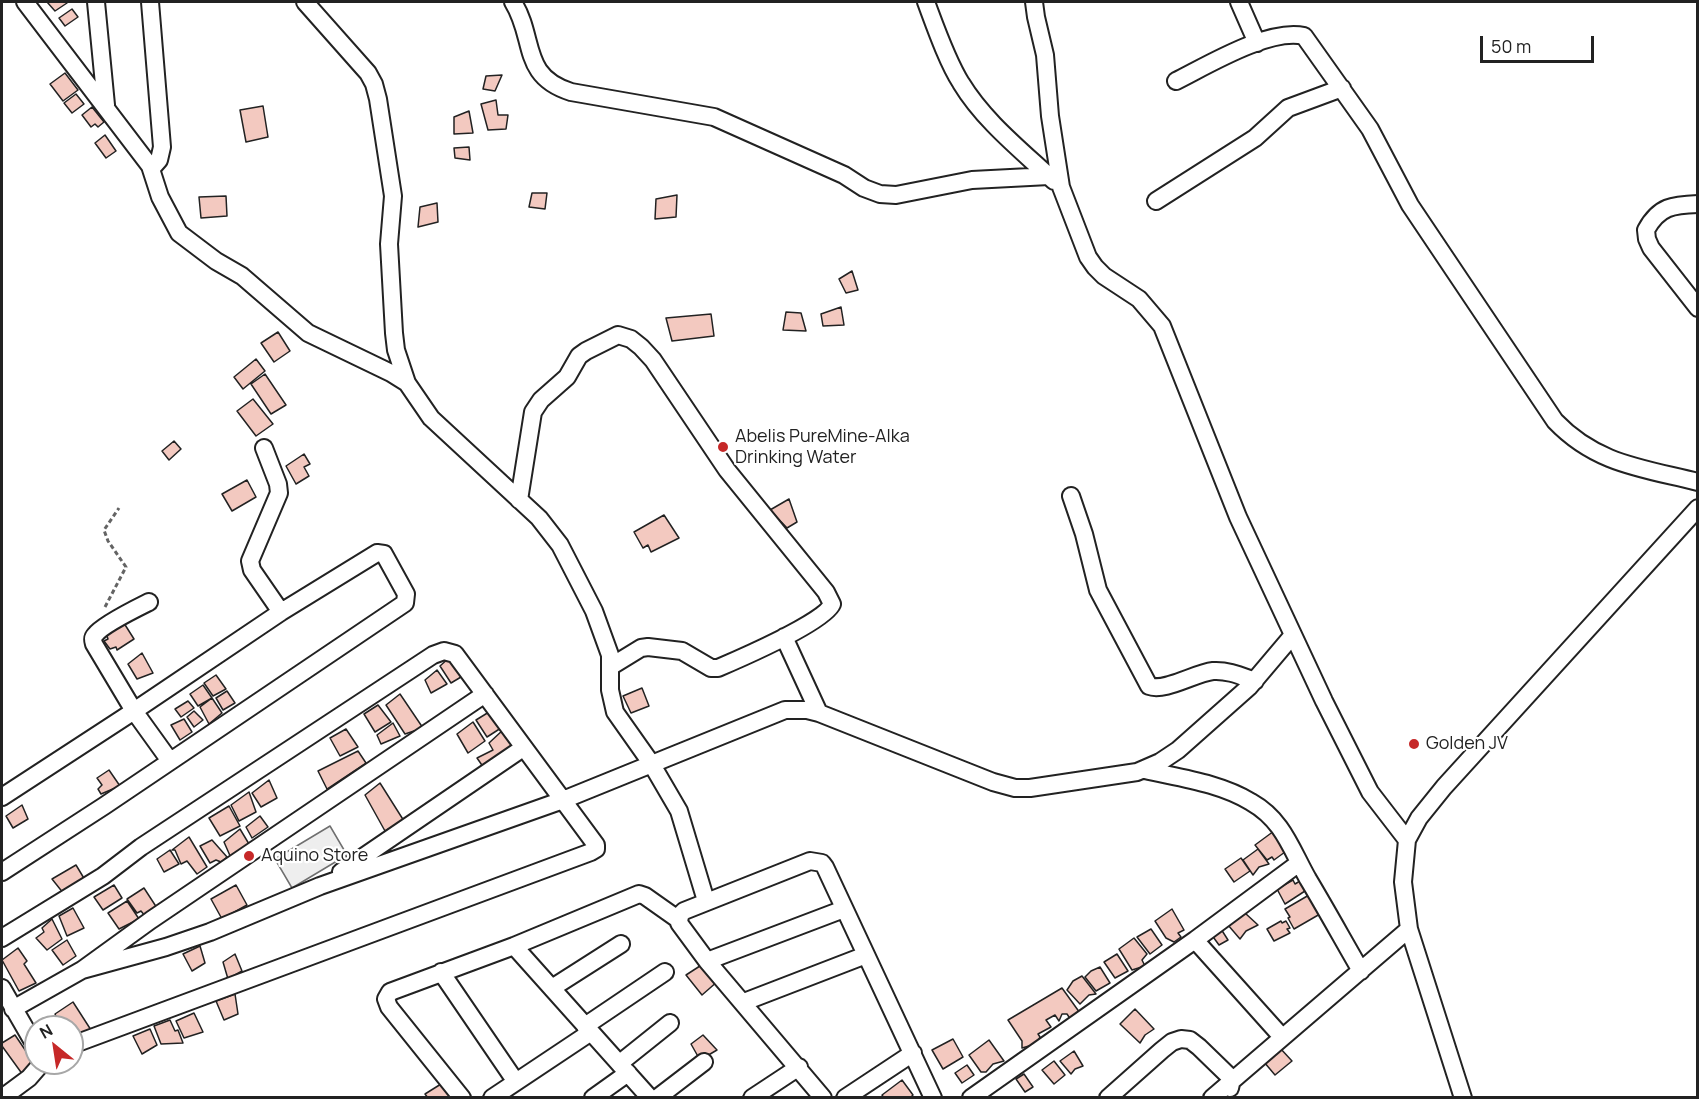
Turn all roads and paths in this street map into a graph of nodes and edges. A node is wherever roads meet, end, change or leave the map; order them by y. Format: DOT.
graph roads {
  1 [pos="25,2"];
  2 [pos="96,2"];
  3 [pos="150,2"];
  4 [pos="305,2"];
  5 [pos="513,2"];
  6 [pos="926,2"];
  7 [pos="1034,2"];
  8 [pos="1239,2"];
  9 [pos="1257,43"];
  10 [pos="1176,81"];
  11 [pos="1342,88"];
  12 [pos="106,107"];
  13 [pos="151,169"];
  14 [pos="1055,182"];
  15 [pos="1156,201"];
  16 [pos="1698,204"];
  17 [pos="1698,308"];
  18 [pos="407,382"];
  19 [pos="264,448"];
  20 [pos="1698,482"];
  21 [pos="1071,496"];
  22 [pos="519,500"];
  23 [pos="119,508"];
  24 [pos="1698,508"];
  25 [pos="150,602"];
  26 [pos="281,612"];
  27 [pos="105,627"];
  28 [pos="1293,635"];
  29 [pos="784,637"];
  30 [pos="610,668"];
  31 [pos="1255,681"];
  32 [pos="485,694"];
  33 [pos="134,711"];
  34 [pos="819,712"];
  35 [pos="524,748"];
  36 [pos="170,761"];
  37 [pos="651,763"];
  38 [pos="1145,770"];
  39 [pos="2,797"];
  40 [pos="563,800"];
  41 [pos="1407,840"];
  42 [pos="1299,863"];
  43 [pos="2,872"];
  44 [pos="320,886"];
  45 [pos="706,901"];
  46 [pos="844,909"];
  47 [pos="679,920"];
  48 [pos="1409,929"];
  49 [pos="2,938"];
  50 [pos="1195,940"];
  51 [pos="621,944"];
  52 [pos="514,946"];
  53 [pos="866,955"];
  54 [pos="707,961"];
  55 [pos="82,970"];
  56 [pos="1361,971"];
  57 [pos="441,972"];
  58 [pos="665,972"];
  59 [pos="2,988"];
  60 [pos="552,988"];
  61 [pos="744,1002"];
  62 [pos="13,1010"];
  63 [pos="670,1023"];
  64 [pos="24,1028"];
  65 [pos="588,1029"];
  66 [pos="1282,1037"];
  67 [pos="84,1041"];
  68 [pos="913,1053"];
  69 [pos="704,1062"];
  70 [pos="799,1067"];
  71 [pos="624,1068"];
  72 [pos="32,1075"];
  73 [pos="1232,1079"];
  74 [pos="516,1082"];
  75 [pos="2,1098"];
  76 [pos="462,1098"];
  77 [pos="492,1098"];
  78 [pos="593,1098"];
  79 [pos="650,1098"];
  80 [pos="657,1098"];
  81 [pos="752,1098"];
  82 [pos="823,1098"];
  83 [pos="845,1098"];
  84 [pos="933,1098"];
  85 [pos="971,1098"];
  86 [pos="1108,1098"];
  87 [pos="1212,1098"];
  88 [pos="1227,1098"];
  89 [pos="1463,1098"];
  1 -- 12 [label="street"];
  2 -- 12 [label="street"];
  3 -- 13 [label="street"];
  4 -- 18 [label="street"];
  5 -- 14 [label="street"];
  6 -- 14 [label="street"];
  7 -- 14 [label="street"];
  8 -- 9 [label="street"];
  9 -- 10 [label="street"];
  9 -- 11 [label="street"];
  11 -- 15 [label="street"];
  11 -- 20 [label="street"];
  12 -- 13 [label="street"];
  13 -- 18 [label="street"];
  14 -- 28 [label="street"];
  16 -- 17 [label="street"];
  18 -- 22 [label="street"];
  19 -- 26 [label="street"];
  21 -- 31 [label="street"];
  22 -- 29 [label="street"];
  22 -- 30 [label="street"];
  23 -- 27 [label="path"];
  24 -- 41 [label="street"];
  25 -- 27 [label="street"];
  26 -- 33 [label="street"];
  26 -- 36 [label="street"];
  27 -- 33 [label="street"];
  28 -- 31 [label="street"];
  28 -- 41 [label="street"];
  29 -- 30 [label="street"];
  29 -- 34 [label="street"];
  30 -- 37 [label="street"];
  31 -- 38 [label="street"];
  32 -- 35 [label="street"];
  32 -- 49 [label="street"];
  32 -- 55 [label="street"];
  33 -- 36 [label="street"];
  33 -- 39 [label="street"];
  34 -- 37 [label="street"];
  34 -- 38 [label="street"];
  35 -- 40 [label="street"];
  35 -- 44 [label="street"];
  36 -- 43 [label="street"];
  37 -- 40 [label="street"];
  37 -- 45 [label="street"];
  38 -- 42 [label="street"];
  40 -- 44 [label="street"];
  40 -- 67 [label="street"];
  41 -- 48 [label="street"];
  42 -- 50 [label="street"];
  42 -- 56 [label="street"];
  44 -- 55 [label="street"];
  45 -- 46 [label="street"];
  45 -- 47 [label="street"];
  46 -- 53 [label="street"];
  46 -- 54 [label="street"];
  47 -- 52 [label="street"];
  47 -- 54 [label="street"];
  48 -- 56 [label="street"];
  48 -- 89 [label="street"];
  50 -- 66 [label="street"];
  50 -- 85 [label="street"];
  51 -- 60 [label="street"];
  52 -- 57 [label="street"];
  52 -- 60 [label="street"];
  53 -- 61 [label="street"];
  53 -- 68 [label="street"];
  54 -- 61 [label="street"];
  55 -- 62 [label="street"];
  56 -- 66 [label="street"];
  57 -- 74 [label="street"];
  57 -- 76 [label="street"];
  58 -- 65 [label="street"];
  59 -- 62 [label="street"];
  60 -- 65 [label="street"];
  61 -- 70 [label="street"];
  62 -- 64 [label="street"];
  63 -- 71 [label="street"];
  65 -- 71 [label="street"];
  65 -- 74 [label="street"];
  66 -- 73 [label="street"];
  68 -- 83 [label="street"];
  68 -- 84 [label="street"];
  69 -- 80 [label="street"];
  70 -- 81 [label="street"];
  70 -- 82 [label="street"];
  71 -- 78 [label="street"];
  71 -- 79 [label="street"];
  72 -- 75 [label="street"];
  73 -- 86 [label="street"];
  73 -- 87 [label="street"];
  73 -- 88 [label="street"];
  74 -- 77 [label="street"];
}
